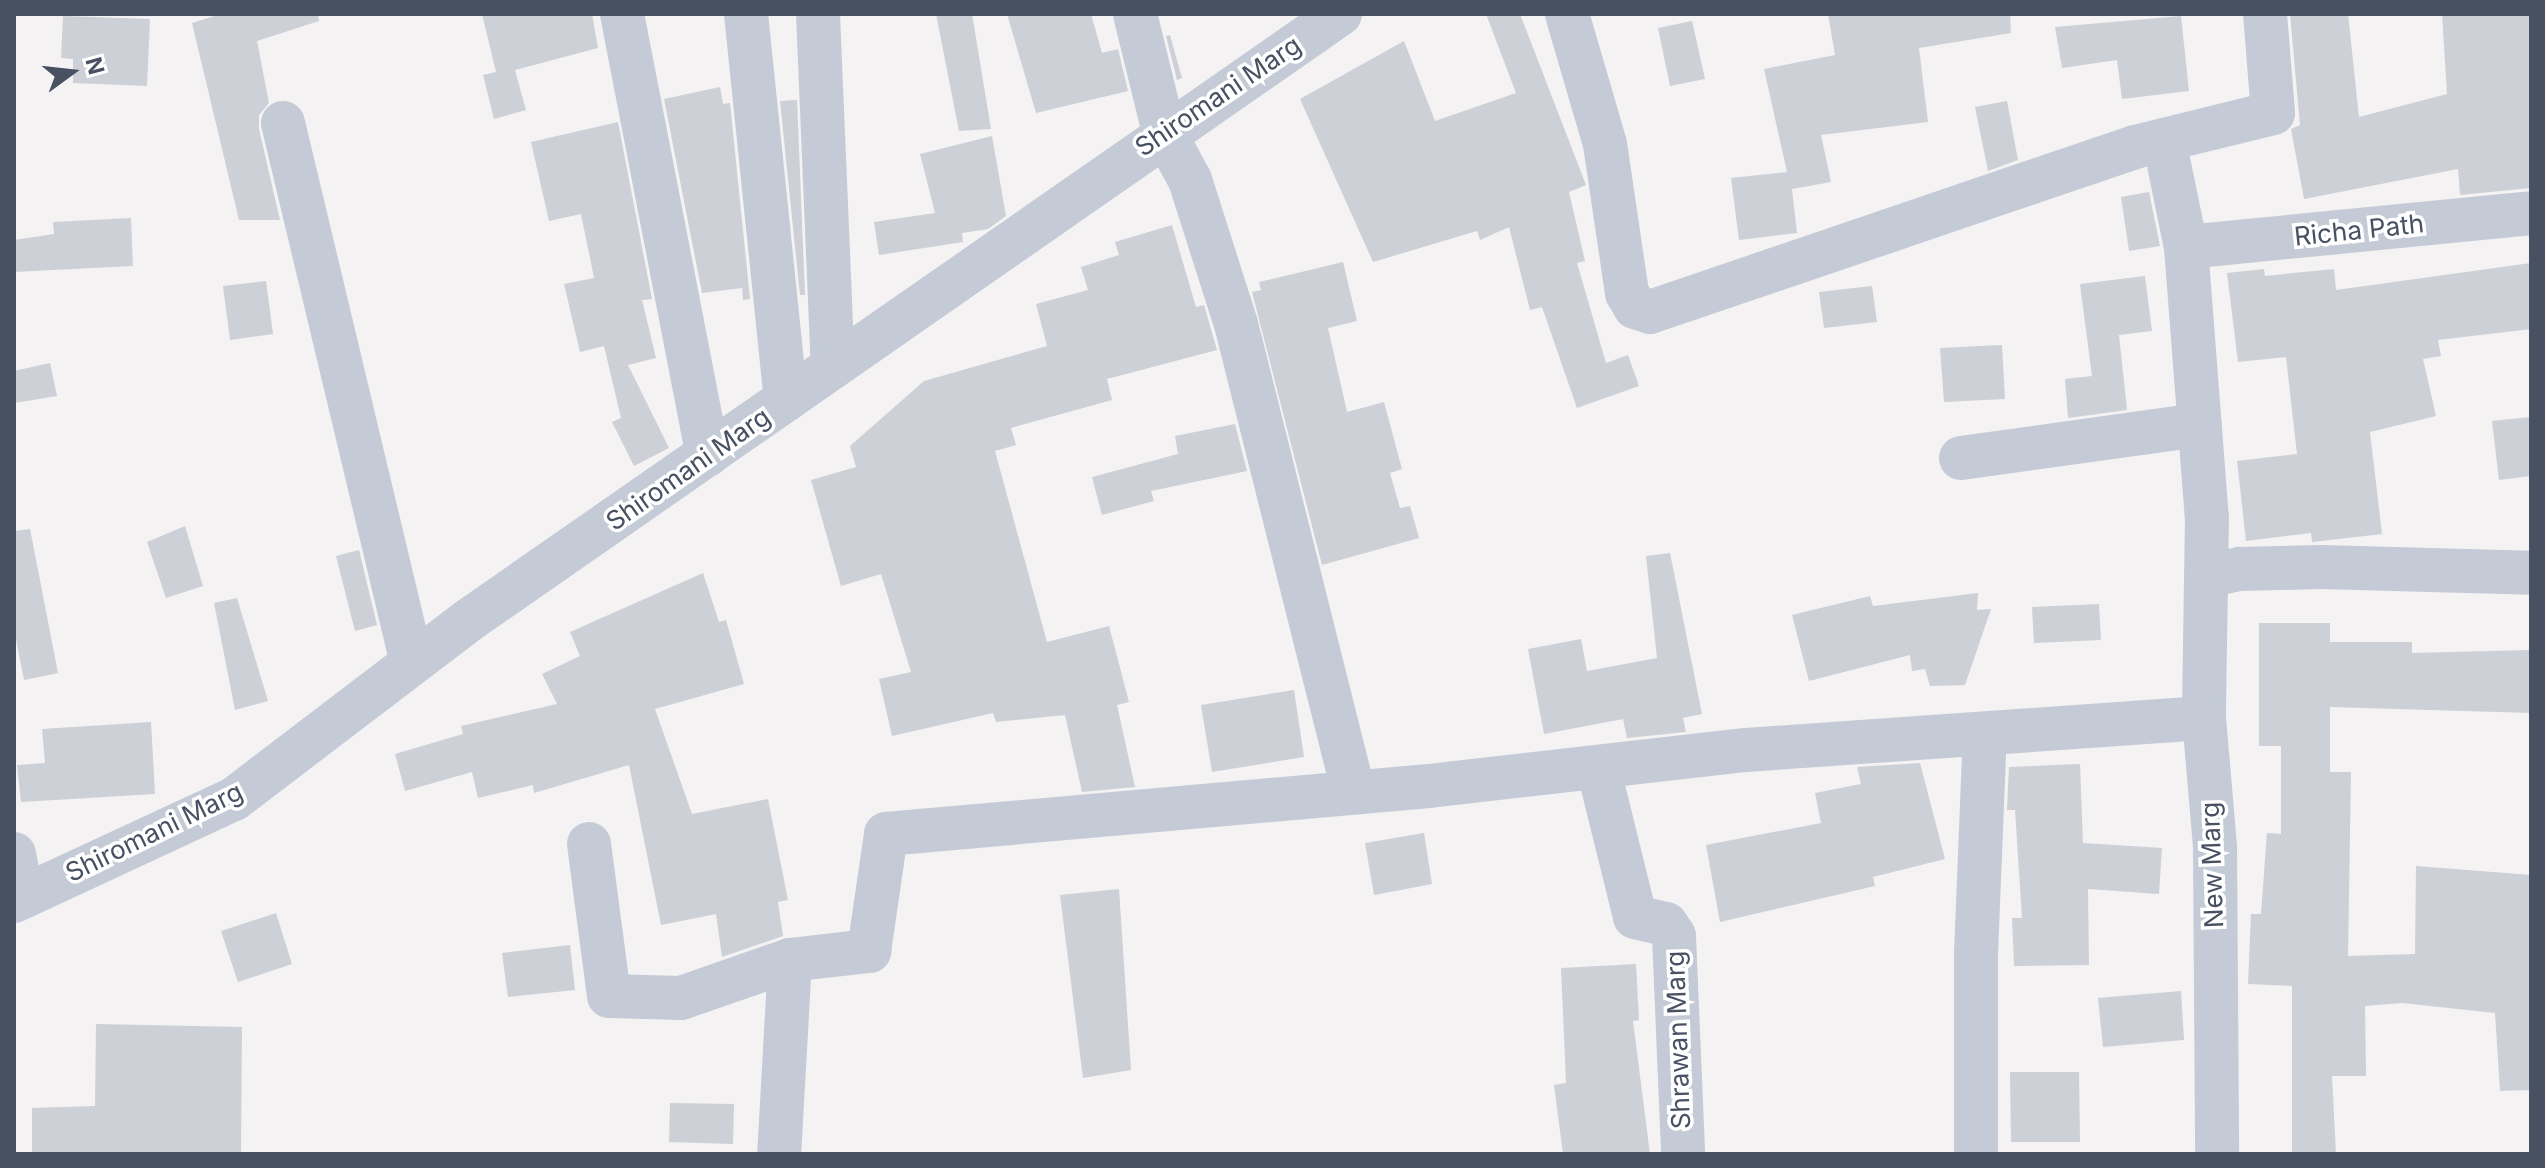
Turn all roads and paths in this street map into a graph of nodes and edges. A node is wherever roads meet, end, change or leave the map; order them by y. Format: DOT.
graph roads {
  1 [pos="622,14"];
  2 [pos="746,14"];
  3 [pos="818,14"];
  4 [pos="1135,14"];
  5 [pos="1340,14"];
  6 [pos="1567,14"];
  7 [pos="2265,14"];
  8 [pos="283,123"];
  9 [pos="1164,132"];
  10 [pos="2164,140"];
  11 [pos="2531,213"];
  12 [pos="2186,247"];
  13 [pos="833,367"];
  14 [pos="786,400"];
  15 [pos="2200,425"];
  16 [pos="708,455"];
  17 [pos="1961,458"];
  18 [pos="2531,573"];
  19 [pos="2206,576"];
  20 [pos="412,663"];
  21 [pos="2204,718"];
  22 [pos="1985,734"];
  23 [pos="1598,767"];
  24 [pos="1353,791"];
  25 [pos="589,844"];
  26 [pos="17,883"];
  27 [pos="790,960"];
  28 [pos="779,1154"];
  29 [pos="1683,1154"];
  30 [pos="1976,1154"];
  31 [pos="2217,1154"];
  1 -- 16 [label="street"];
  2 -- 14 [label="street"];
  3 -- 13 [label="street"];
  4 -- 9 [label="street"];
  5 -- 9 [label="street, Shiromani Marg"];
  6 -- 10 [label="street"];
  7 -- 10 [label="street"];
  8 -- 20 [label="street"];
  9 -- 13 [label="street, Shiromani Marg"];
  9 -- 24 [label="street"];
  10 -- 12 [label="street, New Marg"];
  11 -- 12 [label="street, Richa Path"];
  12 -- 15 [label="street, New Marg"];
  13 -- 14 [label="street, Shiromani Marg"];
  14 -- 16 [label="street, Shiromani Marg"];
  15 -- 17 [label="street"];
  15 -- 19 [label="street, New Marg"];
  16 -- 20 [label="street, Shiromani Marg"];
  18 -- 19 [label="street"];
  19 -- 21 [label="street, New Marg"];
  20 -- 26 [label="street, Shiromani Marg"];
  21 -- 22 [label="street"];
  21 -- 31 [label="street, New Marg"];
  22 -- 23 [label="street"];
  22 -- 30 [label="street"];
  23 -- 24 [label="street"];
  23 -- 29 [label="street, Shrawan Marg"];
  24 -- 27 [label="street"];
  25 -- 27 [label="street"];
  27 -- 28 [label="street"];
}
